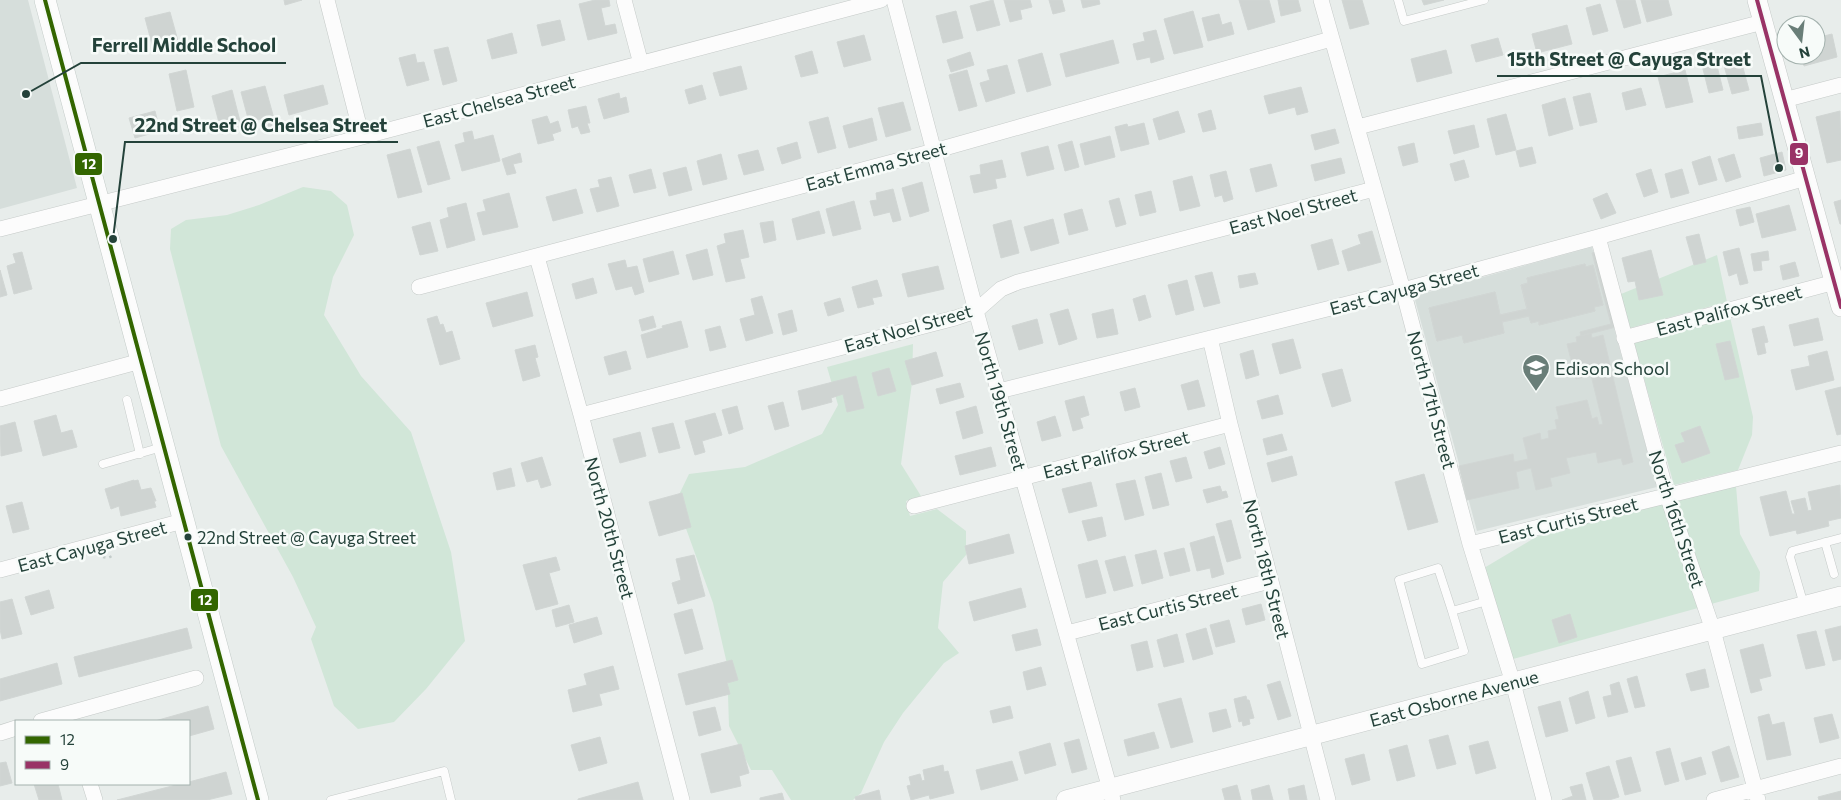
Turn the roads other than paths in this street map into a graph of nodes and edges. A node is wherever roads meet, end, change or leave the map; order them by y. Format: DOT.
graph roads {
  1 [pos="327,0"];
  2 [pos="624,0"];
  3 [pos="881,0"];
  4 [pos="894,0"];
  5 [pos="1321,0"];
  6 [pos="1398,0"];
  7 [pos="1484,0"];
  8 [pos="1757,0"];
  9 [pos="48,1"];
  10 [pos="1763,22"];
  11 [pos="1331,39"];
  12 [pos="641,64"];
  13 [pos="1841,85"];
  14 [pos="1784,100"];
  15 [pos="1358,127"];
  16 [pos="362,137"];
  17 [pos="934,151"];
  18 [pos="1806,178"];
  19 [pos="1374,190"];
  20 [pos="98,203"];
  21 [pos="0,229"];
  22 [pos="1598,237"];
  23 [pos="537,257"];
  24 [pos="1835,258"];
  25 [pos="1834,282"];
  26 [pos="419,287"];
  27 [pos="1403,290"];
  28 [pos="1841,307"];
  29 [pos="976,311"];
  30 [pos="1210,338"];
  31 [pos="1624,338"];
  32 [pos="141,361"];
  33 [pos="999,391"];
  34 [pos="0,400"];
  35 [pos="127,400"];
  36 [pos="581,415"];
  37 [pos="1230,424"];
  38 [pos="164,447"];
  39 [pos="1841,453"];
  40 [pos="140,454"];
  41 [pos="103,464"];
  42 [pos="1023,477"];
  43 [pos="1667,495"];
  44 [pos="914,506"];
  45 [pos="183,522"];
  46 [pos="1841,538"];
  47 [pos="1825,542"];
  48 [pos="1470,544"];
  49 [pos="0,570"];
  50 [pos="1834,574"];
  51 [pos="1270,581"];
  52 [pos="1841,596"];
  53 [pos="1487,600"];
  54 [pos="1804,605"];
  55 [pos="1452,611"];
  56 [pos="1713,630"];
  57 [pos="1067,633"];
  58 [pos="196,678"];
  59 [pos="1512,683"];
  60 [pos="73,717"];
  61 [pos="49,720"];
  62 [pos="15,728"];
  63 [pos="0,733"];
  64 [pos="1310,736"];
  65 [pos="1841,766"];
  66 [pos="90,785"];
  67 [pos="1111,794"];
  68 [pos="1757,794"];
  69 [pos="95,800"];
  70 [pos="258,800"];
  71 [pos="332,800"];
  72 [pos="451,800"];
  73 [pos="682,800"];
  74 [pos="1066,800"];
  75 [pos="1328,800"];
  76 [pos="1544,800"];
  77 [pos="1714,800"];
  1 -- 16 [label="street"];
  2 -- 12 [label="street"];
  3 -- 12 [label="street, East Chelsea Street"];
  4 -- 17 [label="street, North 19th Street"];
  5 -- 11 [label="street, North 17th Street"];
  6 -- 7 [label="lane"];
  8 -- 10 [label="street"];
  9 -- 20 [label="main road"];
  10 -- 14 [label="street"];
  10 -- 15 [label="street"];
  11 -- 15 [label="street, North 17th Street"];
  11 -- 17 [label="street, East Emma Street"];
  12 -- 16 [label="street, East Chelsea Street"];
  13 -- 14 [label="street"];
  14 -- 18 [label="street"];
  15 -- 19 [label="street, North 17th Street"];
  16 -- 20 [label="street, East Chelsea Street"];
  17 -- 23 [label="street, East Emma Street"];
  17 -- 29 [label="street, North 19th Street"];
  18 -- 22 [label="street, East Cayuga Street"];
  18 -- 24 [label="street"];
  19 -- 27 [label="street, North 17th Street"];
  19 -- 29 [label="street, East Noel Street"];
  20 -- 21 [label="street, East Chelsea Street"];
  20 -- 32 [label="main road"];
  22 -- 27 [label="street, East Cayuga Street"];
  22 -- 31 [label="street, North 16th Street"];
  23 -- 26 [label="street, East Emma Street"];
  23 -- 36 [label="street, North 20th Street"];
  24 -- 25 [label="street"];
  25 -- 28 [label="street"];
  25 -- 31 [label="street, East Palifox Street"];
  27 -- 30 [label="street, East Cayuga Street"];
  27 -- 48 [label="street, North 17th Street"];
  29 -- 33 [label="street, North 19th Street"];
  29 -- 36 [label="street, East Noel Street"];
  30 -- 33 [label="street, East Cayuga Street"];
  30 -- 37 [label="street, North 18th Street"];
  31 -- 43 [label="street, North 16th Street"];
  32 -- 34 [label="street"];
  32 -- 38 [label="main road"];
  33 -- 42 [label="street, North 19th Street"];
  35 -- 40 [label="lane"];
  36 -- 73 [label="street, North 20th Street"];
  37 -- 42 [label="street, East Palifox Street"];
  37 -- 51 [label="street, North 18th Street"];
  38 -- 40 [label="lane"];
  38 -- 45 [label="main road"];
  39 -- 43 [label="street, East Curtis Street"];
  40 -- 41 [label="lane"];
  42 -- 44 [label="street, East Palifox Street"];
  42 -- 57 [label="street, North 19th Street"];
  43 -- 48 [label="street, East Curtis Street"];
  43 -- 56 [label="street, North 16th Street"];
  45 -- 49 [label="street, East Cayuga Street"];
  45 -- 70 [label="main road"];
  46 -- 47 [label="lane"];
  47 -- 50 [label="lane"];
  47 -- 54 [label="lane"];
  48 -- 53 [label="street, North 17th Street"];
  51 -- 57 [label="street, East Curtis Street"];
  51 -- 64 [label="street, North 18th Street"];
  52 -- 54 [label="street, East Osborne Avenue"];
  53 -- 55 [label="lane"];
  53 -- 59 [label="street, North 17th Street"];
  54 -- 56 [label="street, East Osborne Avenue"];
  55 -- 55 [label="lane"];
  56 -- 59 [label="street, East Osborne Avenue"];
  56 -- 68 [label="street, North 16th Street"];
  57 -- 67 [label="street, North 19th Street"];
  58 -- 60 [label="street"];
  59 -- 64 [label="street, East Osborne Avenue"];
  59 -- 76 [label="street, North 17th Street"];
  60 -- 61 [label="street"];
  62 -- 63 [label="street"];
  64 -- 67 [label="street, East Osborne Avenue"];
  64 -- 75 [label="street, North 18th Street"];
  65 -- 68 [label="street"];
  66 -- 69 [label="street"];
  67 -- 74 [label="street, East Osborne Avenue"];
  68 -- 77 [label="street"];
  71 -- 72 [label="lane"];
}
